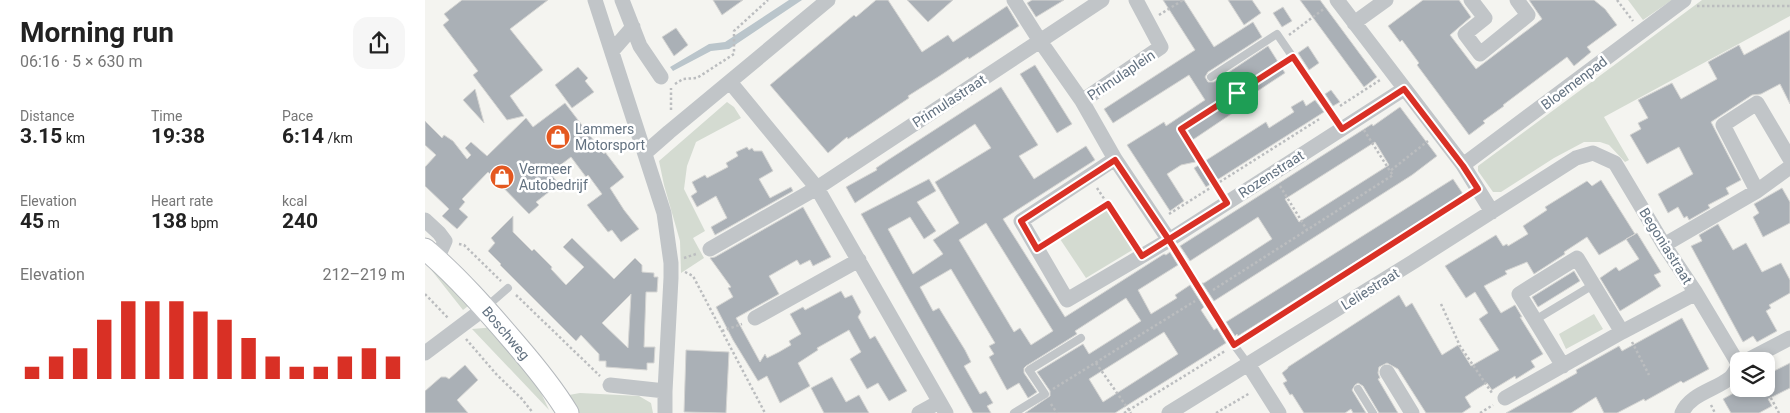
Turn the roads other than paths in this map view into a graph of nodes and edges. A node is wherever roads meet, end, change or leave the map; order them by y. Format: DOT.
graph roads {
  1 [pos="595,0"];
  2 [pos="622,0"];
  3 [pos="828,0"];
  4 [pos="1014,0"];
  5 [pos="1102,0"];
  6 [pos="1136,0"];
  7 [pos="1386,0"];
  8 [pos="1471,0"];
  9 [pos="1517,0"];
  10 [pos="1333,3"];
  11 [pos="1680,3"];
  12 [pos="1354,23"];
  13 [pos="633,27"];
  14 [pos="1041,41"];
  15 [pos="612,51"];
  16 [pos="661,77"];
  17 [pos="1211,77"];
  18 [pos="730,82"];
  19 [pos="1404,89"];
  20 [pos="1082,101"];
  21 [pos="1342,129"];
  22 [pos="645,153"];
  23 [pos="1790,159"];
  24 [pos="1115,160"];
  25 [pos="1463,166"];
  26 [pos="1790,167"];
  27 [pos="817,188"];
  28 [pos="1757,191"];
  29 [pos="1492,212"];
  30 [pos="425,220"];
  31 [pos="1169,240"];
  32 [pos="1664,245"];
  33 [pos="710,249"];
  34 [pos="436,250"];
  35 [pos="859,260"];
  36 [pos="1593,285"];
  37 [pos="508,288"];
  38 [pos="1696,293"];
  39 [pos="485,308"];
  40 [pos="755,318"];
  41 [pos="1535,320"];
  42 [pos="1624,331"];
  43 [pos="1081,338"];
  44 [pos="1790,338"];
  45 [pos="1731,352"];
  46 [pos="1763,352"];
  47 [pos="425,353"];
  48 [pos="1248,364"];
  49 [pos="1563,366"];
  50 [pos="1387,372"];
  51 [pos="1730,379"];
  52 [pos="610,385"];
  53 [pos="1358,389"];
  54 [pos="665,390"];
  55 [pos="1499,396"];
  56 [pos="943,408"];
  57 [pos="568,413"];
  58 [pos="665,413"];
  59 [pos="919,413"];
  60 [pos="1014,413"];
  61 [pos="1169,413"];
  62 [pos="1279,413"];
  63 [pos="1373,413"];
  64 [pos="1412,413"];
  65 [pos="1682,413"];
  1 -- 15 [label="street"];
  2 -- 13 [label="street"];
  3 -- 18 [label="street"];
  4 -- 14 [label="street"];
  5 -- 14 [label="street"];
  6 -- 20 [label="street, Primulaplein"];
  7 -- 12 [label="street"];
  8 -- 9 [label="street"];
  10 -- 12 [label="street"];
  11 -- 25 [label="street, Bloemenpad"];
  12 -- 19 [label="street"];
  13 -- 15 [label="street"];
  13 -- 16 [label="street"];
  14 -- 20 [label="street, Primulaplein"];
  14 -- 27 [label="street, Primulastraat"];
  15 -- 22 [label="street"];
  17 -- 21 [label="lane"];
  18 -- 22 [label="street"];
  18 -- 27 [label="street"];
  19 -- 21 [label="street, Rozenstraat"];
  19 -- 25 [label="street"];
  20 -- 24 [label="street"];
  21 -- 31 [label="street, Rozenstraat"];
  22 -- 54 [label="street"];
  23 -- 28 [label="street"];
  24 -- 31 [label="street"];
  24 -- 31 [label="street, Rozenstraat"];
  25 -- 29 [label="street"];
  26 -- 28 [label="street"];
  27 -- 33 [label="street, Primulastraat"];
  27 -- 35 [label="street"];
  28 -- 32 [label="street"];
  29 -- 32 [label="street, Begoniastraat"];
  29 -- 48 [label="street, Leliestraat"];
  30 -- 34 [label="street, Boschweg"];
  31 -- 48 [label="lane"];
  32 -- 38 [label="street, Begoniastraat"];
  34 -- 39 [label="street, Boschweg"];
  35 -- 40 [label="street"];
  35 -- 56 [label="street"];
  36 -- 41 [label="lane"];
  36 -- 41 [label="street"];
  36 -- 42 [label="street"];
  37 -- 39 [label="lane"];
  38 -- 42 [label="street"];
  38 -- 45 [label="street, Begoniastraat"];
  39 -- 47 [label="street"];
  39 -- 57 [label="street, Boschweg"];
  41 -- 49 [label="street"];
  42 -- 49 [label="street"];
  43 -- 60 [label="lane"];
  44 -- 46 [label="street"];
  48 -- 61 [label="street, Leliestraat"];
  48 -- 62 [label="street"];
  49 -- 55 [label="street"];
  50 -- 64 [label="street"];
  51 -- 65 [label="street, Begoniastraat"];
  52 -- 54 [label="street"];
  53 -- 63 [label="lane"];
  54 -- 58 [label="street"];
  56 -- 59 [label="street"];
}
